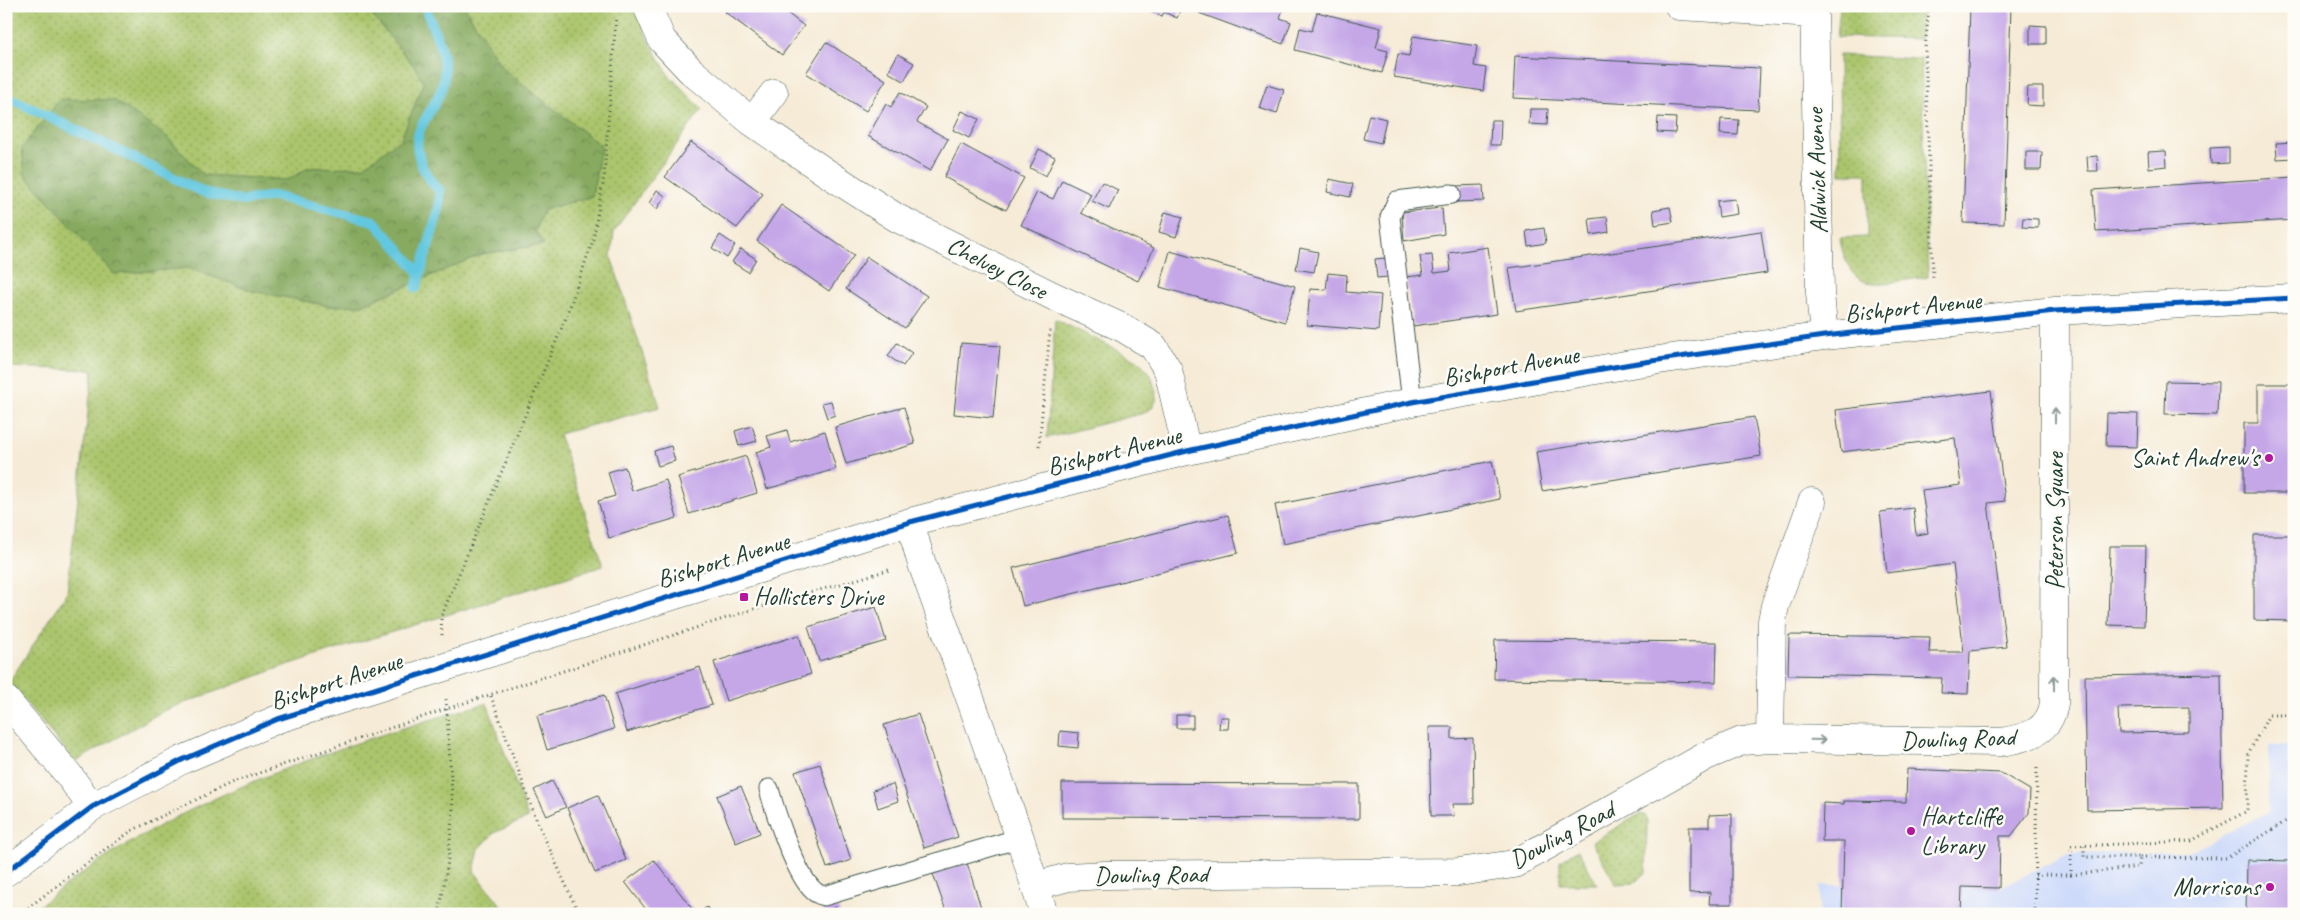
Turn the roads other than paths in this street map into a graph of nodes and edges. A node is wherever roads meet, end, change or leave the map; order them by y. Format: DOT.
graph roads {
  1 [pos="647,6"];
  2 [pos="1680,6"];
  3 [pos="1813,10"];
  4 [pos="774,93"];
  5 [pos="752,122"];
  6 [pos="1451,194"];
  7 [pos="2294,298"];
  8 [pos="2055,311"];
  9 [pos="1824,336"];
  10 [pos="1412,402"];
  11 [pos="1187,451"];
  12 [pos="1812,502"];
  13 [pos="910,522"];
  14 [pos="6,700"];
  15 [pos="2042,728"];
  16 [pos="1770,739"];
  17 [pos="769,788"];
  18 [pos="92,807"];
  19 [pos="1020,838"];
  20 [pos="6,872"];
  21 [pos="1036,886"];
  22 [pos="1044,914"];
  1 -- 5 [label="street, Chelvey Close"];
  2 -- 3 [label="street"];
  3 -- 9 [label="street, Aldwick Avenue"];
  4 -- 5 [label="street"];
  5 -- 11 [label="street, Chelvey Close"];
  6 -- 10 [label="lane"];
  7 -- 8 [label="street, Bishport Avenue"];
  8 -- 9 [label="street, Bishport Avenue"];
  15 -- 8 [label="street, Peterson Square, one-way"];
  9 -- 10 [label="street, Bishport Avenue"];
  10 -- 11 [label="street, Bishport Avenue"];
  11 -- 13 [label="street, Bishport Avenue"];
  12 -- 16 [label="street"];
  13 -- 18 [label="street, Bishport Avenue"];
  13 -- 19 [label="street"];
  14 -- 18 [label="street"];
  16 -- 15 [label="street, Dowling Road, one-way"];
  16 -- 21 [label="street, Dowling Road"];
  17 -- 19 [label="lane"];
  18 -- 20 [label="street, Bishport Avenue"];
  19 -- 21 [label="street"];
  21 -- 22 [label="street"];
}
